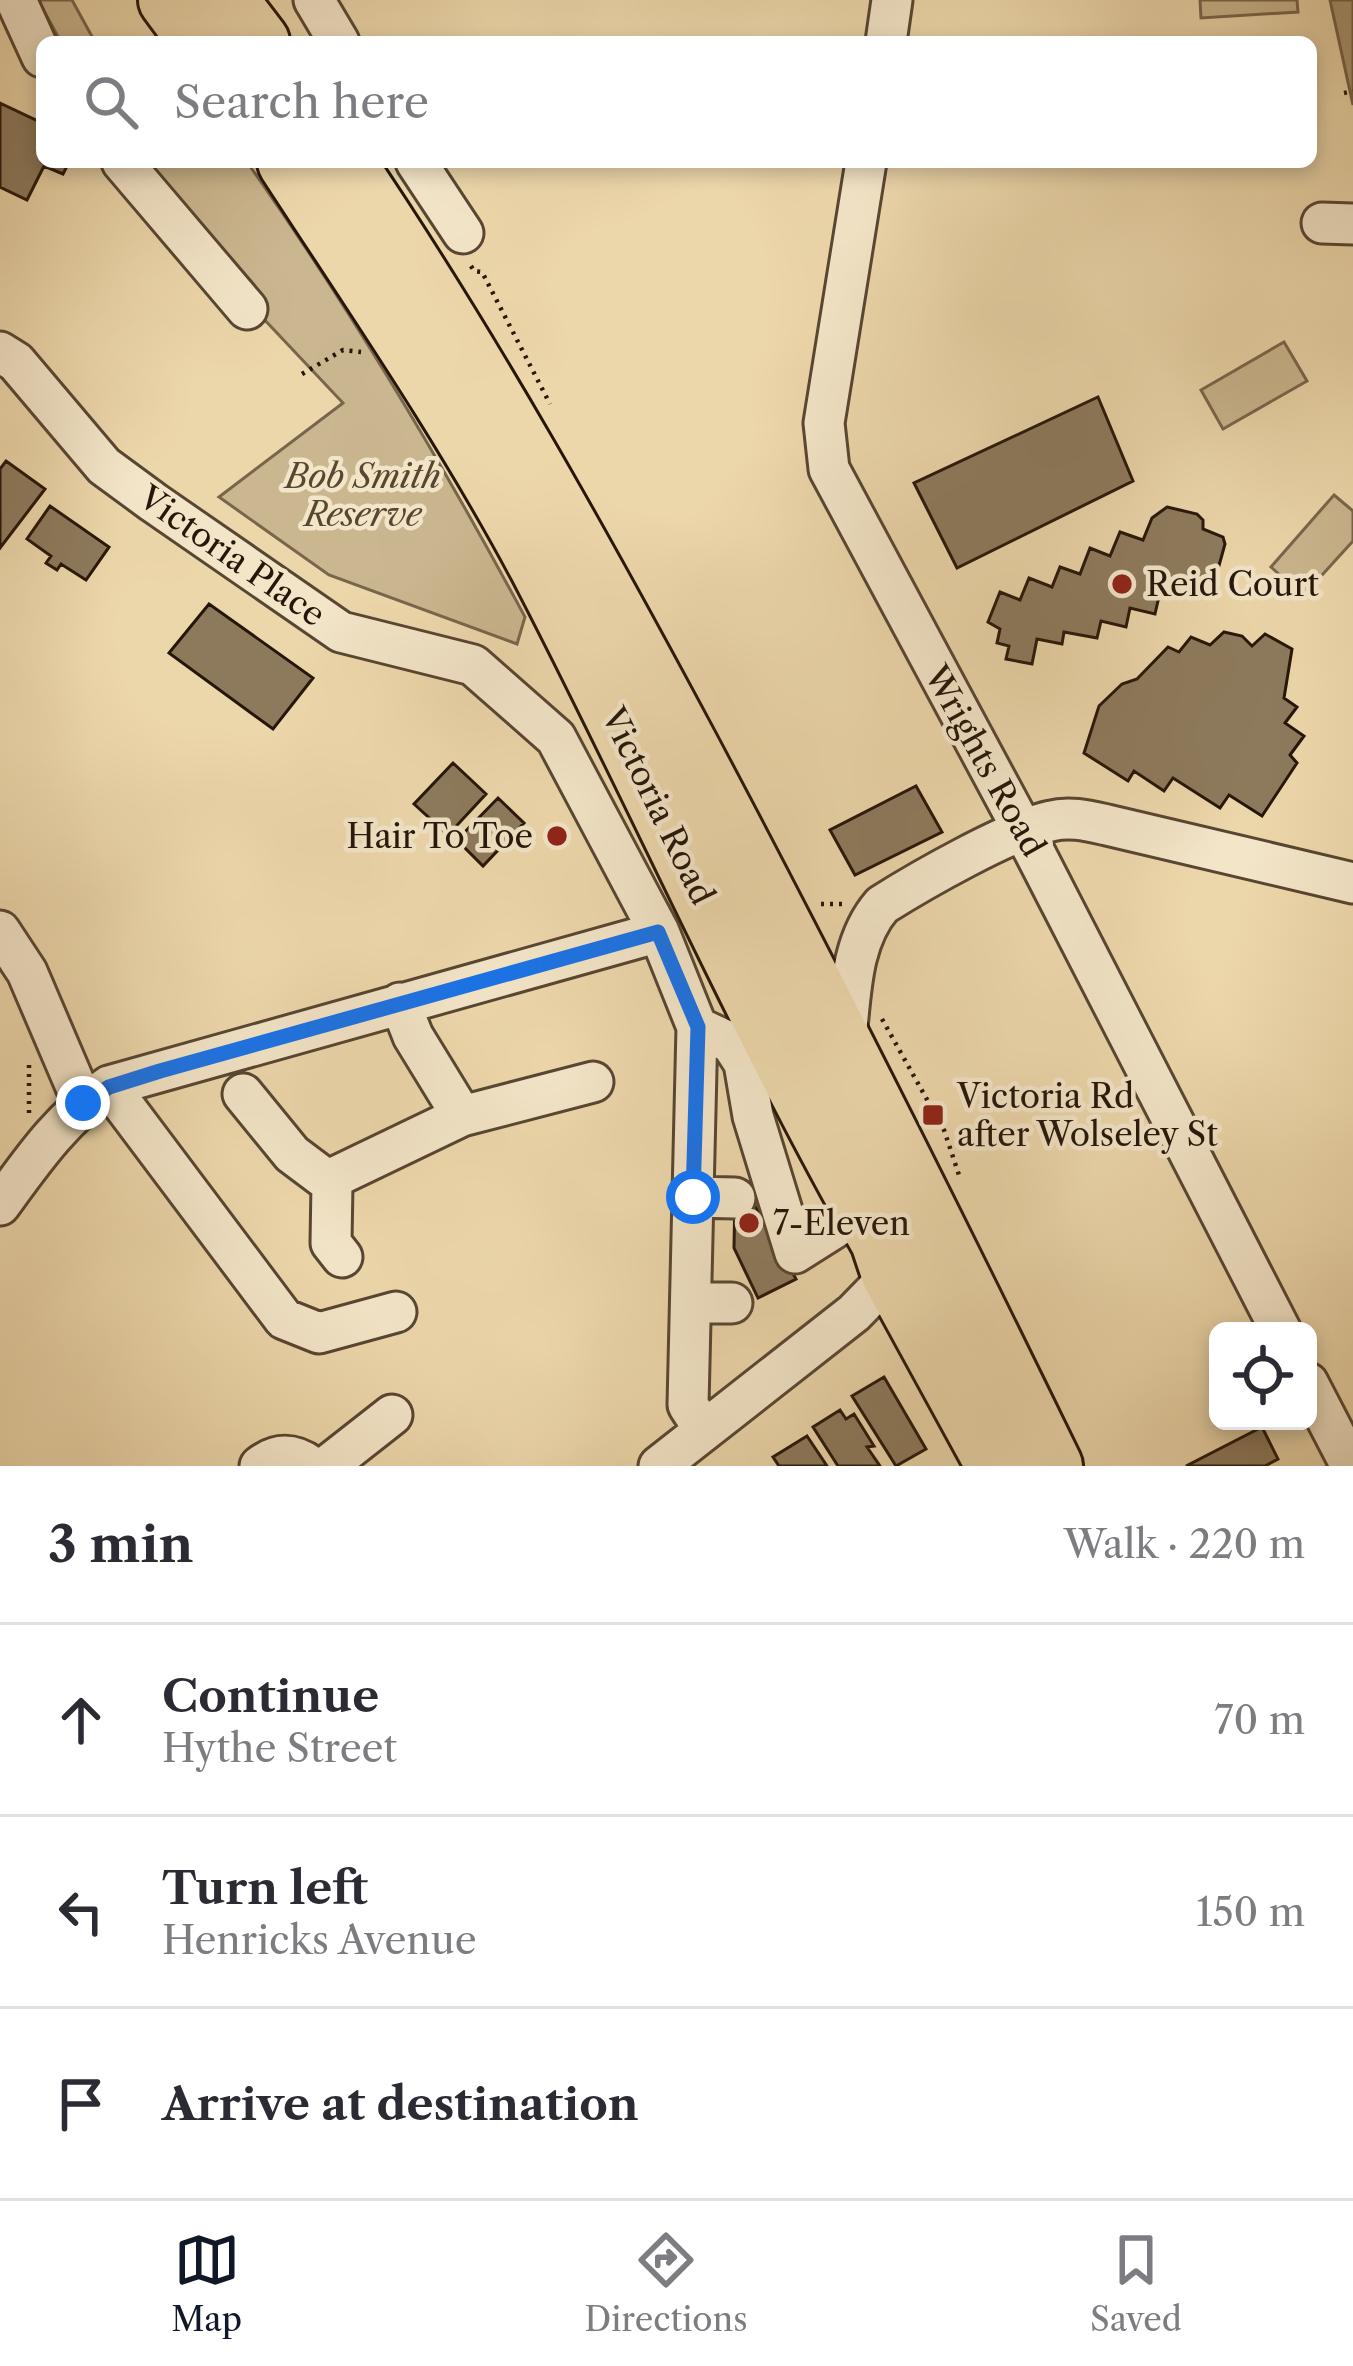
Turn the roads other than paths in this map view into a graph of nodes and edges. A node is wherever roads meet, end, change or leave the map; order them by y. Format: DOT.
graph roads {
  1 [pos="16,0"];
  2 [pos="169,0"];
  3 [pos="227,0"];
  4 [pos="314,0"];
  5 [pos="892,0"];
  6 [pos="196,36"];
  7 [pos="254,36"];
  8 [pos="335,36"];
  9 [pos="887,36"];
  10 [pos="36,44"];
  11 [pos="127,168"];
  12 [pos="292,168"];
  13 [pos="348,168"];
  14 [pos="420,168"];
  15 [pos="865,168"];
  16 [pos="463,233"];
  17 [pos="248,309"];
  18 [pos="0,352"];
  19 [pos="1022,831"];
  20 [pos="1353,883"];
  21 [pos="0,931"];
  22 [pos="658,932"];
  23 [pos="400,1004"];
  24 [pos="698,1027"];
  25 [pos="845,1047"];
  26 [pos="592,1082"];
  27 [pos="243,1094"];
  28 [pos="96,1095"];
  29 [pos="778,1104"];
  30 [pos="461,1116"];
  31 [pos="907,1166"];
  32 [pos="332,1184"];
  33 [pos="693,1197"];
  34 [pos="735,1198"];
  35 [pos="0,1205"];
  36 [pos="863,1210"];
  37 [pos="342,1257"];
  38 [pos="892,1274"];
  39 [pos="691,1303"];
  40 [pos="732,1303"];
  41 [pos="396,1312"];
  42 [pos="1276,1322"];
  43 [pos="964,1343"];
  44 [pos="1317,1400"];
  45 [pos="392,1415"];
  46 [pos="704,1430"];
  47 [pos="1022,1457"];
  48 [pos="260,1466"];
  49 [pos="311,1466"];
  50 [pos="327,1466"];
  51 [pos="659,1466"];
  52 [pos="1351,1466"];
  1 -- 10 [label="street"];
  2 -- 6 [label="highway"];
  3 -- 7 [label="highway"];
  4 -- 8 [label="street"];
  5 -- 9 [label="street"];
  11 -- 17 [label="street"];
  12 -- 29 [label="highway, Victoria Road"];
  13 -- 25 [label="highway, Victoria Road"];
  14 -- 16 [label="street"];
  15 -- 19 [label="street, Wrights Road"];
  18 -- 22 [label="street, Victoria Place"];
  19 -- 20 [label="street"];
  19 -- 25 [label="street"];
  19 -- 42 [label="street, Wrights Road"];
  21 -- 28 [label="street"];
  22 -- 23 [label="street"];
  22 -- 24 [label="street, Victoria Place"];
  23 -- 28 [label="street"];
  23 -- 30 [label="street"];
  24 -- 29 [label="street"];
  24 -- 33 [label="street"];
  25 -- 31 [label="highway, Victoria Road"];
  26 -- 30 [label="street"];
  27 -- 32 [label="street"];
  28 -- 35 [label="street"];
  28 -- 41 [label="street"];
  29 -- 36 [label="highway, Victoria Road"];
  29 -- 36 [label="street"];
  30 -- 32 [label="street"];
  31 -- 38 [label="highway"];
  31 -- 47 [label="highway, Victoria Road"];
  32 -- 37 [label="street"];
  33 -- 34 [label="street"];
  33 -- 39 [label="street"];
  36 -- 38 [label="highway, Victoria Road"];
  38 -- 46 [label="street"];
  38 -- 47 [label="highway, Victoria Road"];
  39 -- 40 [label="street"];
  39 -- 46 [label="street"];
  43 -- 47 [label="street"];
  44 -- 52 [label="street"];
  45 -- 50 [label="street"];
  46 -- 51 [label="street"];
  48 -- 49 [label="street"];
}
